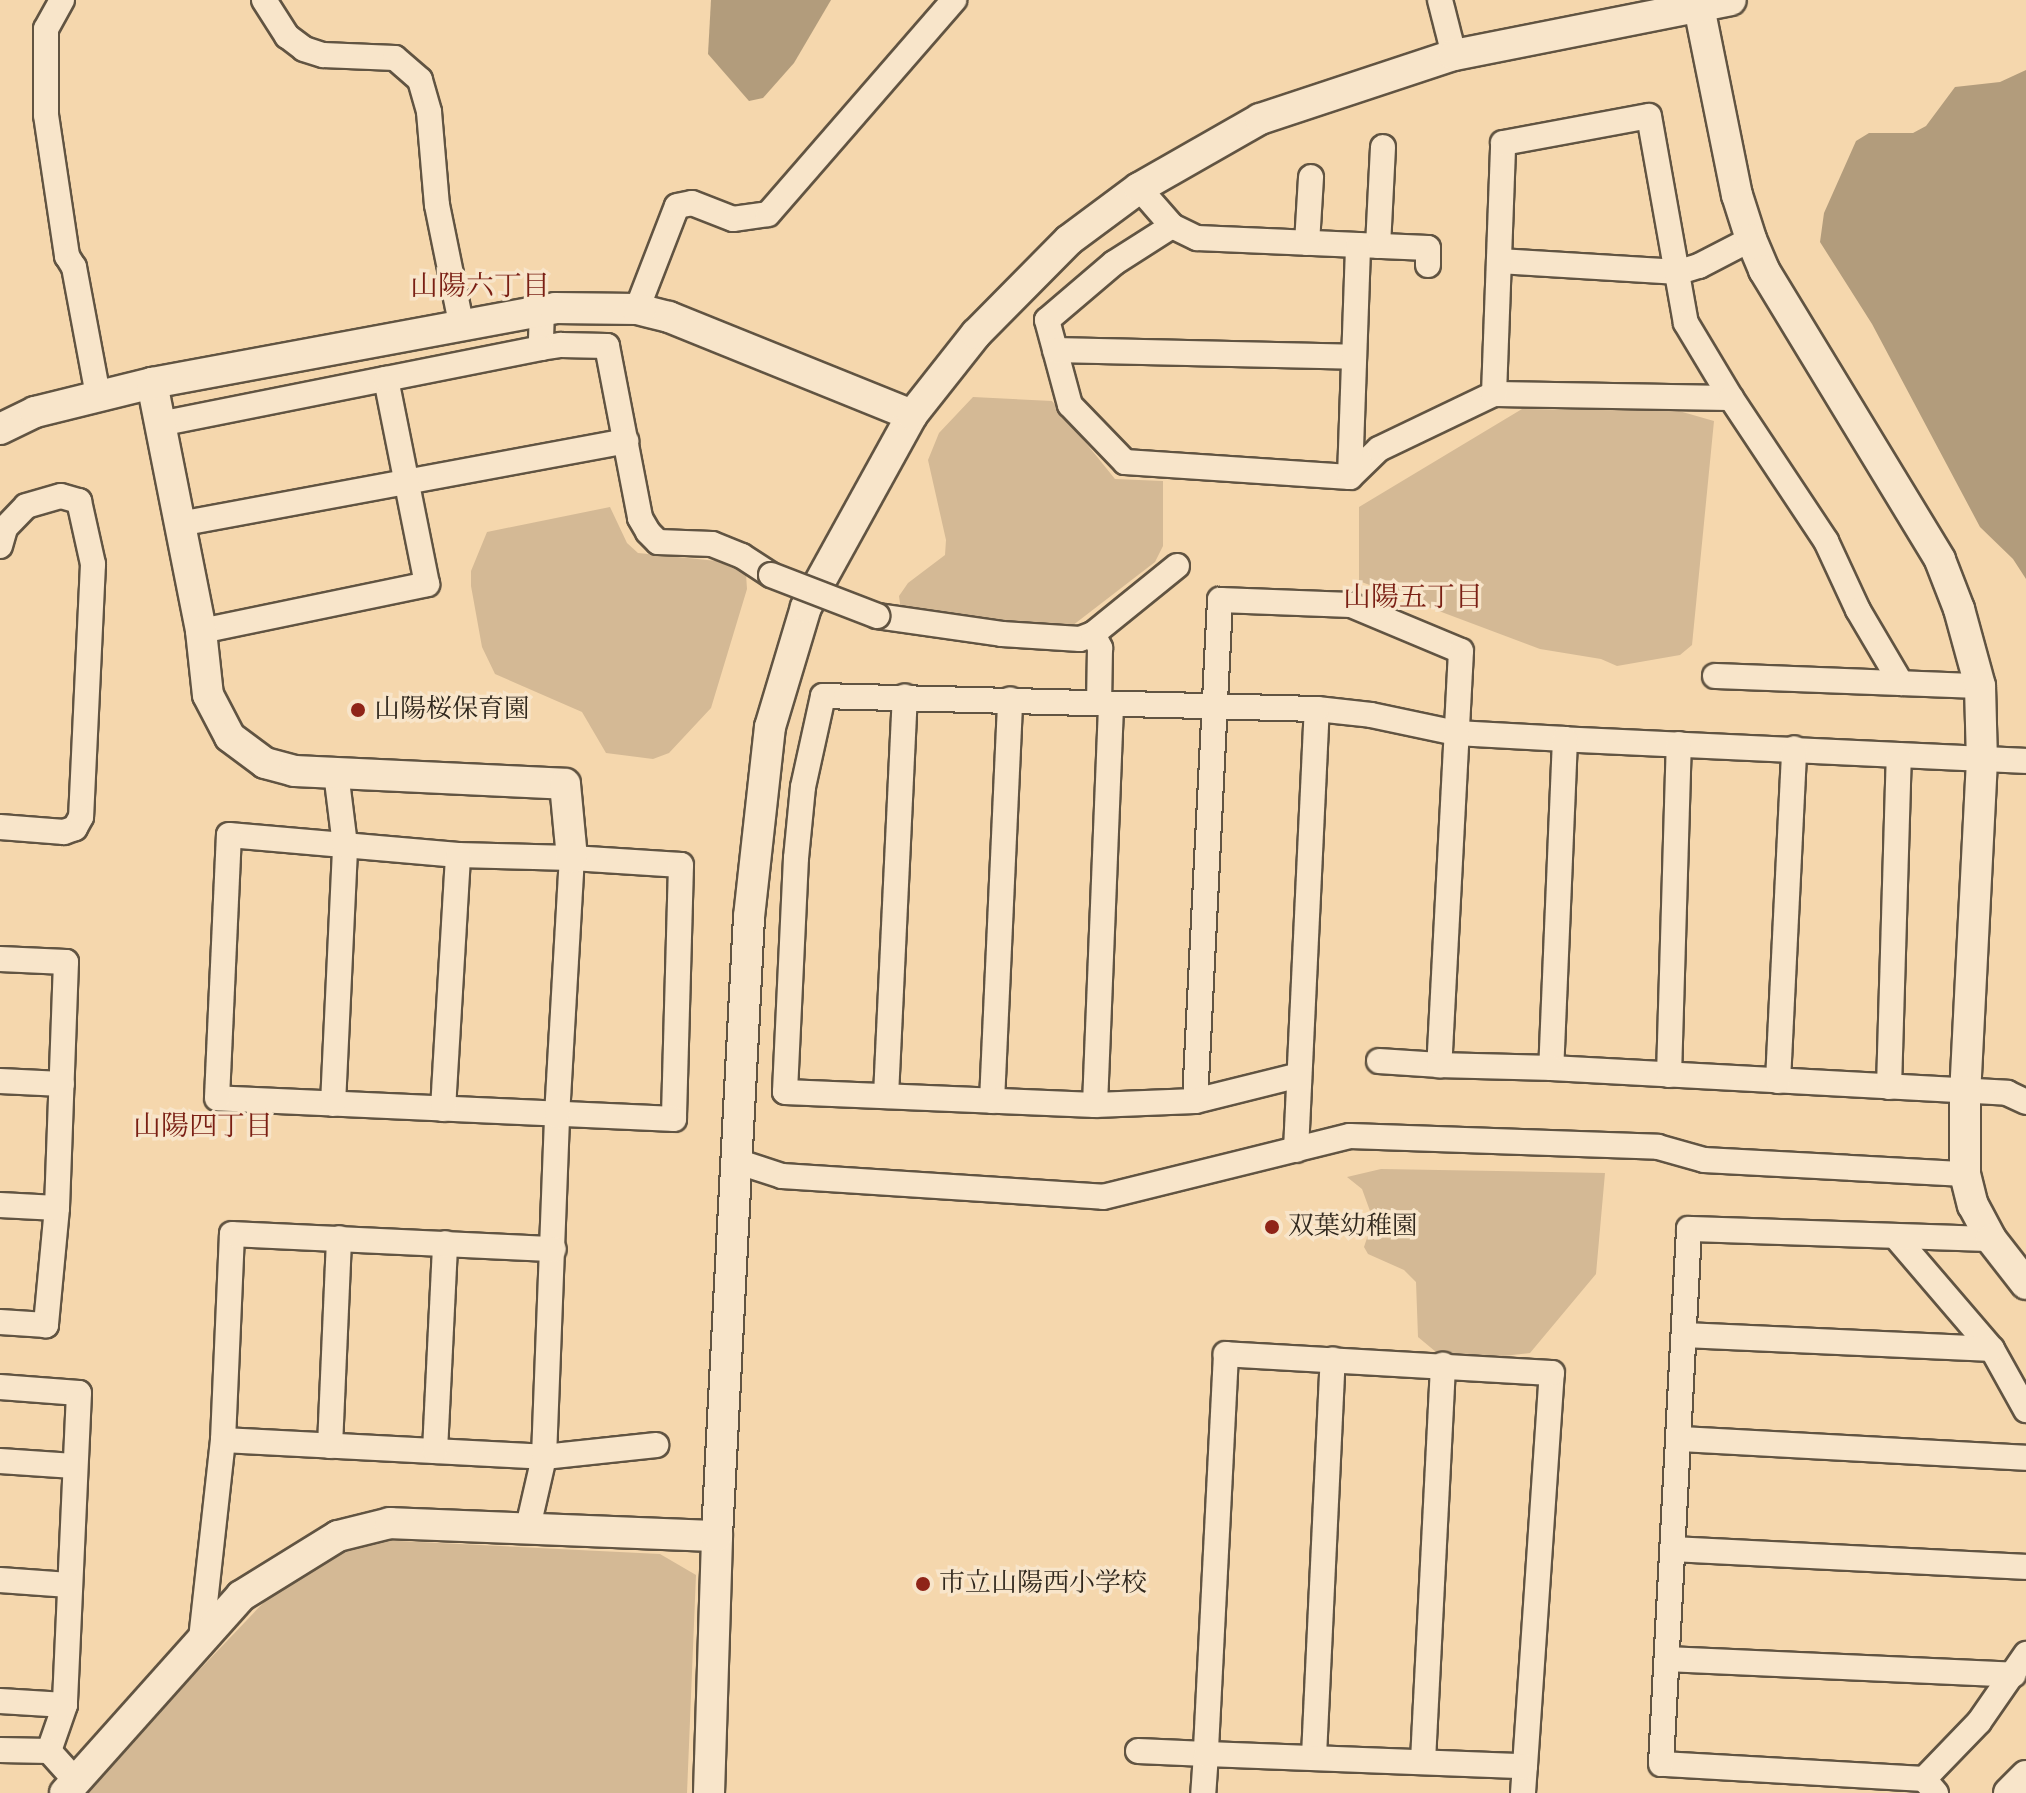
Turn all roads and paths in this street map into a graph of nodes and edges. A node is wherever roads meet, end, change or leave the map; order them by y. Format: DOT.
graph roads {
  1 [pos="62,0"];
  2 [pos="264,0"];
  3 [pos="954,0"];
  4 [pos="1440,0"];
  5 [pos="1731,0"];
  6 [pos="1699,7"];
  7 [pos="1454,55"];
  8 [pos="1383,147"];
  9 [pos="1311,177"];
  10 [pos="1139,188"];
  11 [pos="1172,226"];
  12 [pos="1751,239"];
  13 [pos="1307,243"];
  14 [pos="1368,246"];
  15 [pos="1499,261"];
  16 [pos="1428,265"];
  17 [pos="1679,272"];
  18 [pos="637,309"];
  19 [pos="542,310"];
  20 [pos="461,323"];
  21 [pos="541,348"];
  22 [pos="1055,350"];
  23 [pos="1353,357"];
  24 [pos="386,379"];
  25 [pos="152,383"];
  26 [pos="1494,394"];
  27 [pos="98,395"];
  28 [pos="1731,398"];
  29 [pos="912,415"];
  30 [pos="160,424"];
  31 [pos="0,429"];
  32 [pos="626,441"];
  33 [pos="1350,477"];
  34 [pos="405,482"];
  35 [pos="179,524"];
  36 [pos="0,546"];
  37 [pos="1177,566"];
  38 [pos="201,631"];
  39 [pos="1093,634"];
  40 [pos="1715,676"];
  41 [pos="1901,683"];
  42 [pos="1980,686"];
  43 [pos="905,696"];
  44 [pos="1010,699"];
  45 [pos="1105,704"];
  46 [pos="1214,707"];
  47 [pos="1317,709"];
  48 [pos="1456,733"];
  49 [pos="1565,739"];
  50 [pos="1679,744"];
  51 [pos="1794,748"];
  52 [pos="1899,755"];
  53 [pos="1982,760"];
  54 [pos="2026,761"];
  55 [pos="336,773"];
  56 [pos="0,827"];
  57 [pos="345,845"];
  58 [pos="458,855"];
  59 [pos="572,858"];
  60 [pos="0,959"];
  61 [pos="1379,1061"];
  62 [pos="1439,1065"];
  63 [pos="1551,1068"];
  64 [pos="1299,1075"];
  65 [pos="1669,1075"];
  66 [pos="0,1081"];
  67 [pos="1778,1081"];
  68 [pos="62,1084"];
  69 [pos="1889,1087"];
  70 [pos="1965,1091"];
  71 [pos="886,1096"];
  72 [pos="992,1101"];
  73 [pos="1195,1101"];
  74 [pos="2026,1102"];
  75 [pos="333,1104"];
  76 [pos="1095,1105"];
  77 [pos="443,1109"];
  78 [pos="557,1116"];
  79 [pos="1296,1150"];
  80 [pos="736,1161"];
  81 [pos="1965,1174"];
  82 [pos="0,1205"];
  83 [pos="57,1208"];
  84 [pos="1895,1236"];
  85 [pos="339,1238"];
  86 [pos="1991,1239"];
  87 [pos="445,1243"];
  88 [pos="554,1249"];
  89 [pos="2026,1284"];
  90 [pos="0,1322"];
  91 [pos="1685,1335"];
  92 [pos="1992,1349"];
  93 [pos="1333,1359"];
  94 [pos="1443,1365"];
  95 [pos="0,1387"];
  96 [pos="2026,1410"];
  97 [pos="1679,1439"];
  98 [pos="223,1440"];
  99 [pos="656,1445"];
  100 [pos="330,1446"];
  101 [pos="435,1451"];
  102 [pos="544,1457"];
  103 [pos="2026,1458"];
  104 [pos="0,1461"];
  105 [pos="74,1466"];
  106 [pos="528,1527"];
  107 [pos="717,1536"];
  108 [pos="1674,1549"];
  109 [pos="2026,1567"];
  110 [pos="0,1580"];
  111 [pos="69,1585"];
  112 [pos="201,1639"];
  113 [pos="1667,1659"];
  114 [pos="2020,1664"];
  115 [pos="0,1701"];
  116 [pos="65,1705"];
  117 [pos="0,1750"];
  118 [pos="49,1751"];
  119 [pos="1138,1751"];
  120 [pos="1206,1754"];
  121 [pos="1314,1756"];
  122 [pos="1423,1761"];
  123 [pos="1525,1766"];
  124 [pos="2026,1776"];
  125 [pos="1835,1783"];
  126 [pos="1930,1786"];
  127 [pos="71,1787"];
  128 [pos="709,1793"];
  129 [pos="1203,1793"];
  130 [pos="1523,1793"];
  131 [pos="2009,1793"];
  1 -- 27 [label="street"];
  2 -- 20 [label="street"];
  3 -- 18 [label="street"];
  4 -- 7 [label="street"];
  5 -- 6 [label="street"];
  6 -- 7 [label="street"];
  6 -- 12 [label="street"];
  7 -- 10 [label="street"];
  8 -- 14 [label="street"];
  9 -- 13 [label="street"];
  10 -- 11 [label="street"];
  10 -- 29 [label="street"];
  11 -- 13 [label="street"];
  11 -- 22 [label="street"];
  12 -- 17 [label="street"];
  12 -- 42 [label="street"];
  13 -- 14 [label="street"];
  14 -- 16 [label="street"];
  14 -- 23 [label="street"];
  15 -- 17 [label="street"];
  15 -- 17 [label="street"];
  15 -- 26 [label="street"];
  17 -- 28 [label="street"];
  18 -- 19 [label="street"];
  18 -- 29 [label="street"];
  19 -- 20 [label="street"];
  19 -- 21 [label="street"];
  20 -- 25 [label="street"];
  21 -- 24 [label="street"];
  21 -- 32 [label="street"];
  22 -- 23 [label="street"];
  22 -- 33 [label="street"];
  23 -- 33 [label="street"];
  24 -- 30 [label="street"];
  24 -- 34 [label="street"];
  25 -- 27 [label="street"];
  25 -- 30 [label="street"];
  26 -- 28 [label="street"];
  26 -- 33 [label="street"];
  27 -- 31 [label="street"];
  28 -- 41 [label="street"];
  29 -- 80 [label="street"];
  30 -- 35 [label="street"];
  32 -- 34 [label="street"];
  32 -- 39 [label="street, bridge"];
  34 -- 35 [label="street"];
  34 -- 38 [label="street"];
  35 -- 38 [label="street"];
  36 -- 56 [label="street"];
  37 -- 39 [label="street"];
  38 -- 55 [label="street"];
  39 -- 45 [label="street"];
  40 -- 41 [label="street"];
  41 -- 42 [label="street"];
  42 -- 53 [label="street"];
  43 -- 44 [label="street"];
  43 -- 71 [label="street"];
  43 -- 71 [label="street"];
  44 -- 45 [label="street"];
  44 -- 72 [label="street"];
  45 -- 46 [label="street"];
  45 -- 76 [label="street"];
  46 -- 47 [label="street"];
  46 -- 48 [label="street"];
  46 -- 73 [label="street"];
  47 -- 48 [label="street"];
  47 -- 64 [label="street"];
  48 -- 49 [label="street"];
  48 -- 62 [label="street"];
  49 -- 50 [label="street"];
  49 -- 63 [label="street"];
  50 -- 51 [label="street"];
  50 -- 65 [label="street"];
  51 -- 52 [label="street"];
  51 -- 67 [label="street"];
  52 -- 53 [label="street"];
  52 -- 69 [label="street"];
  53 -- 54 [label="street"];
  53 -- 70 [label="street"];
  55 -- 57 [label="street"];
  55 -- 59 [label="street"];
  57 -- 58 [label="street"];
  57 -- 75 [label="street"];
  57 -- 75 [label="street"];
  58 -- 59 [label="street"];
  58 -- 77 [label="street"];
  59 -- 78 [label="street"];
  59 -- 78 [label="street"];
  60 -- 68 [label="street"];
  61 -- 62 [label="street"];
  62 -- 63 [label="street"];
  63 -- 65 [label="street"];
  64 -- 73 [label="street"];
  64 -- 79 [label="street"];
  65 -- 67 [label="street"];
  66 -- 68 [label="street"];
  67 -- 69 [label="street"];
  68 -- 83 [label="street"];
  69 -- 70 [label="street"];
  70 -- 74 [label="street"];
  70 -- 81 [label="street"];
  71 -- 72 [label="street"];
  72 -- 76 [label="street"];
  73 -- 76 [label="street"];
  75 -- 77 [label="street"];
  77 -- 78 [label="street"];
  78 -- 88 [label="street"];
  79 -- 80 [label="street"];
  79 -- 81 [label="street"];
  80 -- 107 [label="street"];
  81 -- 86 [label="street"];
  82 -- 83 [label="street"];
  83 -- 90 [label="street"];
  84 -- 86 [label="street"];
  84 -- 91 [label="street"];
  84 -- 92 [label="street"];
  85 -- 87 [label="street"];
  85 -- 98 [label="street"];
  85 -- 100 [label="street"];
  86 -- 89 [label="street"];
  87 -- 88 [label="street"];
  87 -- 101 [label="street"];
  88 -- 102 [label="street"];
  91 -- 92 [label="street"];
  91 -- 97 [label="street"];
  92 -- 96 [label="street"];
  93 -- 94 [label="street"];
  93 -- 120 [label="street"];
  93 -- 121 [label="street"];
  94 -- 122 [label="street"];
  94 -- 123 [label="street"];
  95 -- 105 [label="street"];
  97 -- 103 [label="street"];
  97 -- 108 [label="street"];
  98 -- 100 [label="street"];
  98 -- 112 [label="street"];
  99 -- 102 [label="street"];
  100 -- 101 [label="street"];
  101 -- 102 [label="street"];
  102 -- 106 [label="street"];
  104 -- 105 [label="street"];
  105 -- 111 [label="street"];
  106 -- 107 [label="street"];
  106 -- 112 [label="street"];
  107 -- 128 [label="street"];
  108 -- 109 [label="street"];
  108 -- 113 [label="street"];
  110 -- 111 [label="street"];
  111 -- 116 [label="street"];
  112 -- 127 [label="street"];
  113 -- 114 [label="street"];
  113 -- 125 [label="street"];
  114 -- 126 [label="street"];
  115 -- 116 [label="street"];
  116 -- 118 [label="street"];
  117 -- 118 [label="street"];
  118 -- 127 [label="street"];
  119 -- 120 [label="street"];
  120 -- 121 [label="street"];
  120 -- 129 [label="street"];
  121 -- 122 [label="street"];
  122 -- 123 [label="street"];
  123 -- 130 [label="street"];
  124 -- 131 [label="street"];
  125 -- 126 [label="street"];
}
